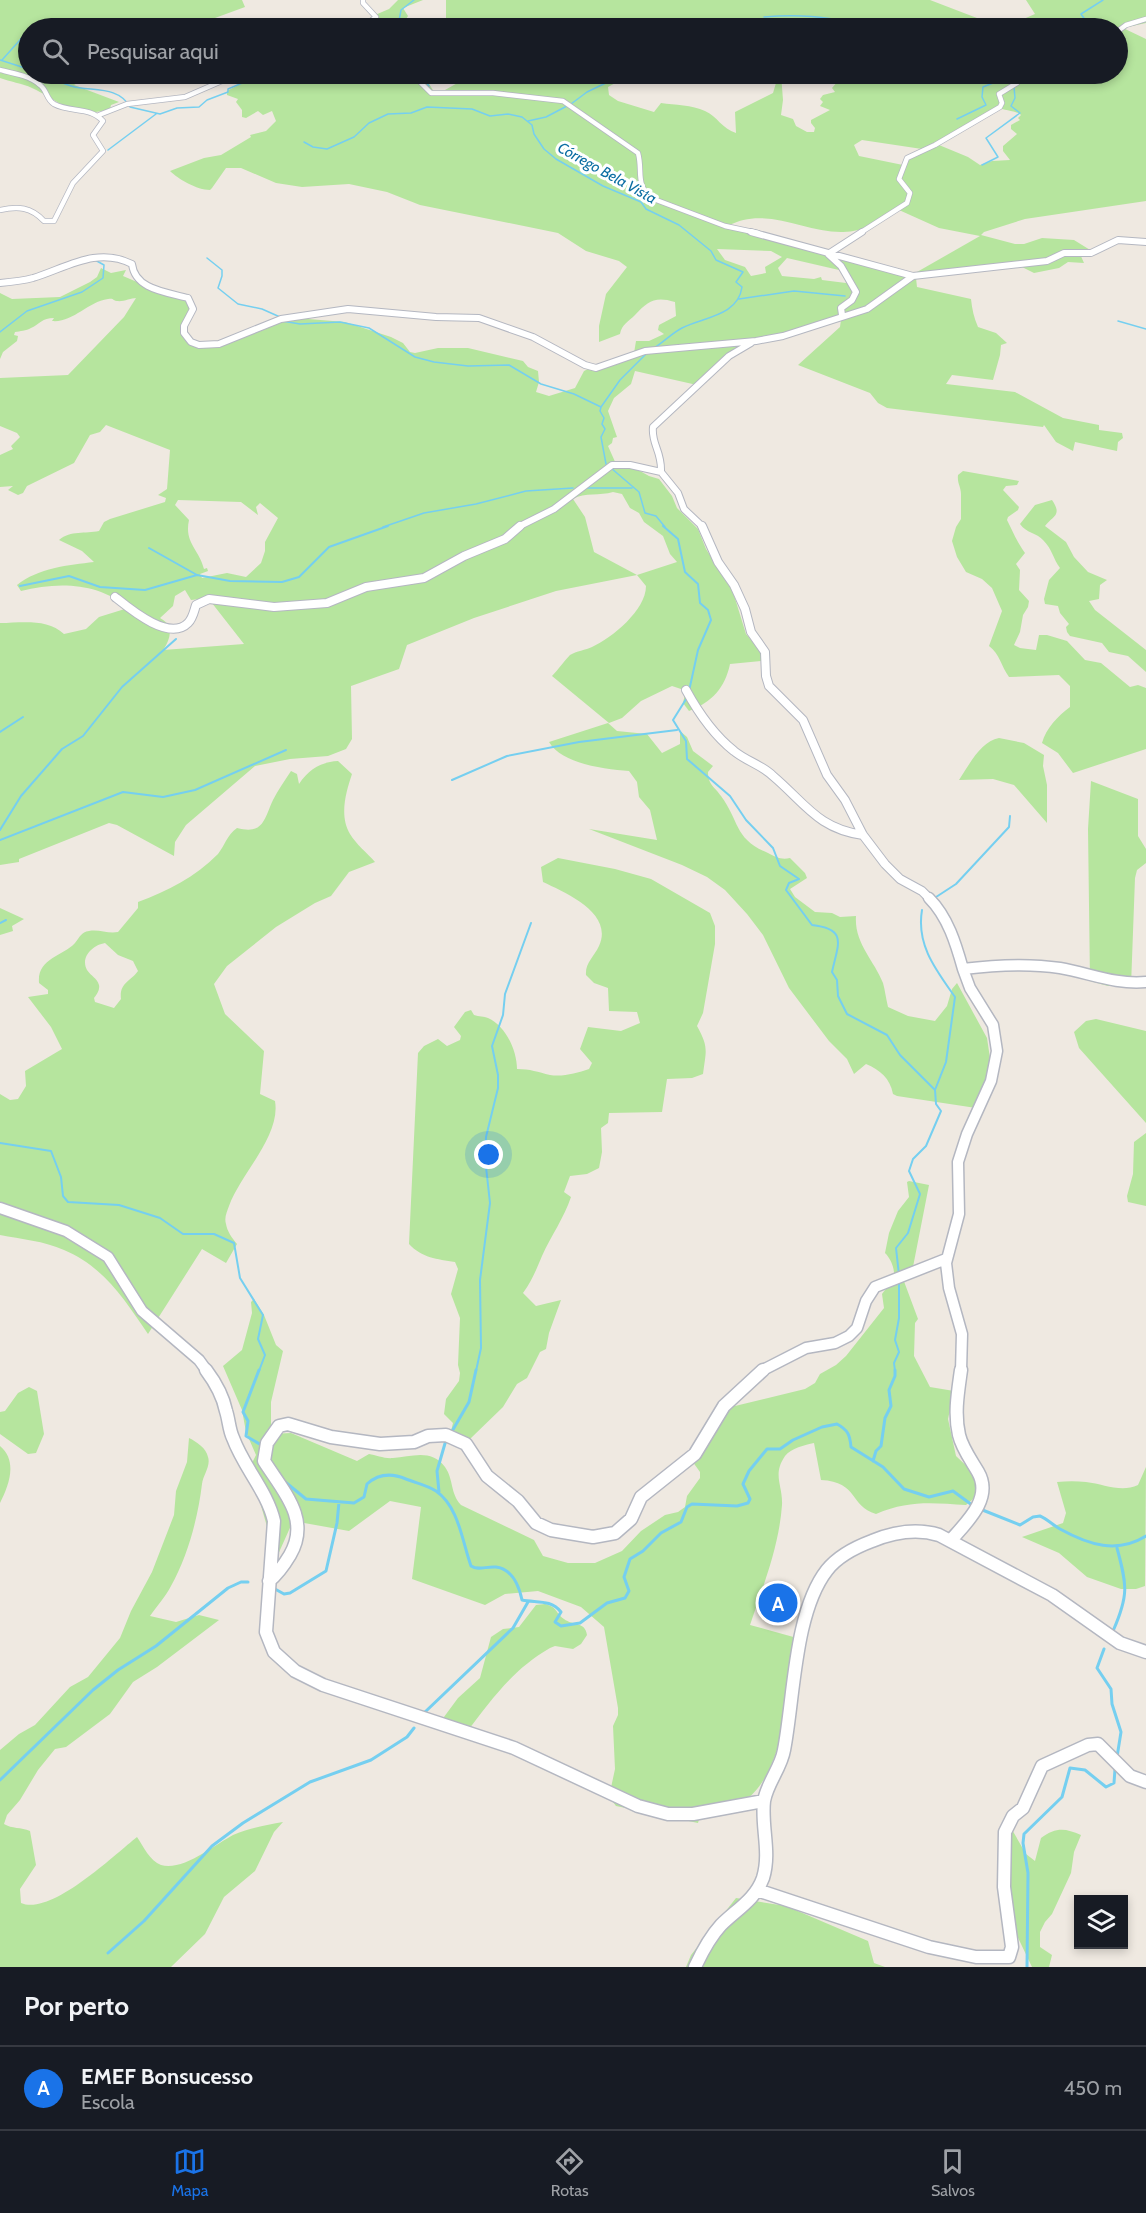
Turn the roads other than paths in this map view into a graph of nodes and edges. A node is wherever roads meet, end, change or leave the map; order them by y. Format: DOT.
graph roads {
  1 [pos="363,0"];
  2 [pos="375,18"];
  3 [pos="1146,20"];
  4 [pos="1128,24"];
  5 [pos="0,70"];
  6 [pos="18,75"];
  7 [pos="38,84"];
  8 [pos="214,84"];
  9 [pos="422,84"];
  10 [pos="1015,84"];
  11 [pos="99,115"];
  12 [pos="0,210"];
  13 [pos="1146,242"];
  14 [pos="828,254"];
  15 [pos="913,276"];
  16 [pos="0,284"];
  17 [pos="842,315"];
  18 [pos="756,341"];
  19 [pos="661,472"];
  20 [pos="115,597"];
  21 [pos="686,690"];
  22 [pos="863,835"];
  23 [pos="963,969"];
  24 [pos="1146,982"];
  25 [pos="0,1208"];
  26 [pos="946,1259"];
  27 [pos="951,1540"];
  28 [pos="269,1581"];
  29 [pos="1146,1652"];
  30 [pos="1146,1782"];
  31 [pos="764,1801"];
  32 [pos="757,1890"];
  33 [pos="695,1967"];
  1 -- 2 [label="street"];
  3 -- 4 [label="street"];
  5 -- 6 [label="street"];
  7 -- 11 [label="street"];
  8 -- 11 [label="street"];
  9 -- 14 [label="street"];
  10 -- 14 [label="street"];
  11 -- 12 [label="street"];
  13 -- 15 [label="street"];
  14 -- 15 [label="street"];
  14 -- 17 [label="street"];
  15 -- 17 [label="street"];
  16 -- 18 [label="street"];
  17 -- 18 [label="street"];
  18 -- 19 [label="street"];
  19 -- 20 [label="street"];
  19 -- 22 [label="street"];
  21 -- 22 [label="street"];
  22 -- 23 [label="street"];
  23 -- 24 [label="street"];
  23 -- 26 [label="street"];
  25 -- 28 [label="street"];
  26 -- 27 [label="street"];
  26 -- 28 [label="street"];
  27 -- 29 [label="street"];
  27 -- 31 [label="street"];
  28 -- 31 [label="street"];
  30 -- 32 [label="street"];
  31 -- 32 [label="street"];
  32 -- 33 [label="street"];
}
